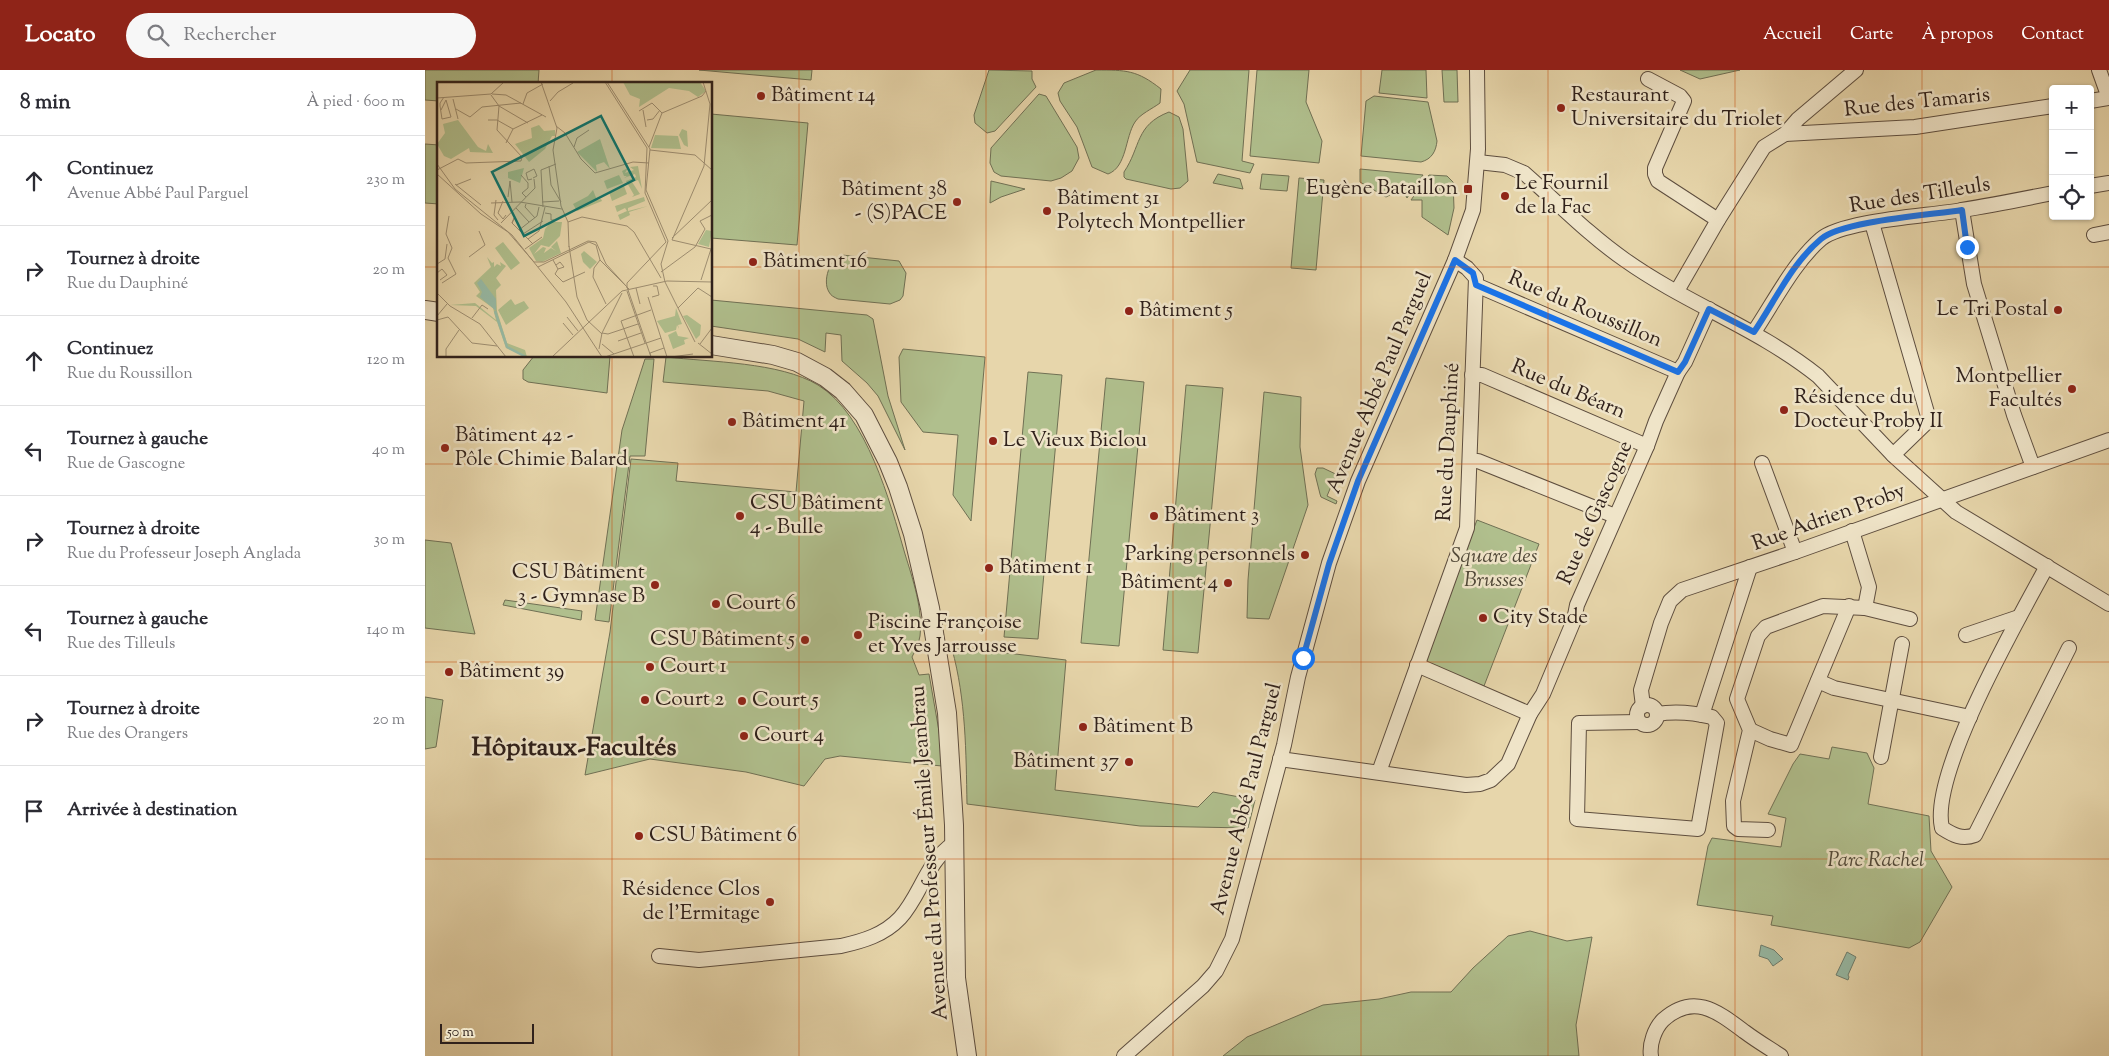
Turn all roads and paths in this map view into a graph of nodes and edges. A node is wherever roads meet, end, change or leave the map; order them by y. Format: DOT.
graph roads {
  1 [pos="1477,70"];
  2 [pos="1856,70"];
  3 [pos="2099,70"];
  4 [pos="1648,79"];
  5 [pos="2109,98"];
  6 [pos="2094,100"];
  7 [pos="2049,107"];
  8 [pos="1785,134"];
  9 [pos="1478,162"];
  10 [pos="2109,183"];
  11 [pos="2094,185"];
  12 [pos="2049,194"];
  13 [pos="1962,210"];
  14 [pos="1718,220"];
  15 [pos="1872,223"];
  16 [pos="2109,232"];
  17 [pos="2094,235"];
  18 [pos="1455,260"];
  19 [pos="1476,285"];
  20 [pos="1677,291"];
  21 [pos="1709,309"];
  22 [pos="1754,332"];
  23 [pos="713,345"];
  24 [pos="1678,372"];
  25 [pos="1472,375"];
  26 [pos="2109,440"];
  27 [pos="1647,446"];
  28 [pos="1893,455"];
  29 [pos="1470,461"];
  30 [pos="1762,463"];
  31 [pos="2033,467"];
  32 [pos="1940,499"];
  33 [pos="1615,516"];
  34 [pos="1852,531"];
  35 [pos="1795,552"];
  36 [pos="2047,566"];
  37 [pos="1750,567"];
  38 [pos="2109,604"];
  39 [pos="1849,606"];
  40 [pos="1865,608"];
  41 [pos="2019,617"];
  42 [pos="1911,619"];
  43 [pos="1966,635"];
  44 [pos="1902,644"];
  45 [pos="2069,648"];
  46 [pos="1417,665"];
  47 [pos="1817,681"];
  48 [pos="1890,700"];
  49 [pos="1643,706"];
  50 [pos="1530,714"];
  51 [pos="1657,714"];
  52 [pos="1702,715"];
  53 [pos="1970,717"];
  54 [pos="1639,722"];
  55 [pos="1750,730"];
  56 [pos="1881,757"];
  57 [pos="1280,759"];
  58 [pos="1379,772"];
  59 [pos="1768,830"];
  60 [pos="955,843"];
  61 [pos="659,956"];
  62 [pos="967,1056"];
  63 [pos="1124,1056"];
  64 [pos="1651,1056"];
  65 [pos="1781,1056"];
  1 -- 9 [label="street, Avenue Abbé Paul Parguel"];
  2 -- 8 [label="street"];
  3 -- 5 [label="street"];
  4 -- 14 [label="street"];
  5 -- 6 [label="street"];
  7 -- 8 [label="street, Rue des Tamaris"];
  8 -- 14 [label="street"];
  9 -- 18 [label="street, Avenue Abbé Paul Parguel"];
  9 -- 20 [label="street"];
  10 -- 11 [label="street"];
  12 -- 13 [label="street, Rue des Tilleuls"];
  13 -- 15 [label="street, Rue des Tilleuls"];
  13 -- 31 [label="street"];
  14 -- 20 [label="street"];
  15 -- 22 [label="street, Rue des Tilleuls"];
  15 -- 28 [label="street"];
  16 -- 17 [label="street"];
  18 -- 19 [label="street"];
  18 -- 57 [label="street, Avenue Abbé Paul Parguel"];
  19 -- 24 [label="street, Rue du Roussillon"];
  19 -- 25 [label="street, Rue du Dauphiné"];
  20 -- 21 [label="street"];
  21 -- 22 [label="street"];
  21 -- 24 [label="street, Rue de Gascogne"];
  22 -- 28 [label="street"];
  23 -- 60 [label="street, Avenue du Professeur Émile Jeanbrau"];
  24 -- 27 [label="street, Rue de Gascogne"];
  25 -- 27 [label="street, Rue du Béarn"];
  25 -- 29 [label="street, Rue du Dauphiné"];
  26 -- 31 [label="street, Rue Adrien Proby"];
  27 -- 33 [label="street, Rue de Gascogne"];
  28 -- 32 [label="street"];
  29 -- 33 [label="street"];
  29 -- 46 [label="street, Rue du Dauphiné"];
  30 -- 35 [label="street"];
  31 -- 32 [label="street, Rue Adrien Proby"];
  32 -- 34 [label="street, Rue Adrien Proby"];
  32 -- 36 [label="street"];
  33 -- 50 [label="street, Rue de Gascogne"];
  34 -- 35 [label="street, Rue Adrien Proby"];
  34 -- 40 [label="street"];
  35 -- 37 [label="street, Rue Adrien Proby"];
  36 -- 38 [label="street"];
  36 -- 41 [label="street"];
  37 -- 49 [label="street, Rue Adrien Proby"];
  37 -- 52 [label="street"];
  39 -- 40 [label="street"];
  39 -- 47 [label="street"];
  39 -- 55 [label="street"];
  40 -- 42 [label="street"];
  41 -- 43 [label="street"];
  41 -- 53 [label="street"];
  44 -- 48 [label="street"];
  45 -- 53 [label="street"];
  46 -- 50 [label="street"];
  46 -- 58 [label="street, Rue du Dauphiné"];
  47 -- 48 [label="street"];
  47 -- 55 [label="street"];
  48 -- 53 [label="street"];
  48 -- 56 [label="street"];
  49 -- 51 [label="street"];
  49 -- 54 [label="street"];
  50 -- 58 [label="street, Rue de Gascogne"];
  51 -- 52 [label="street"];
  51 -- 54 [label="street"];
  52 -- 54 [label="street"];
  55 -- 59 [label="street"];
  57 -- 58 [label="street, Rue de Gascogne"];
  57 -- 63 [label="street, Avenue Abbé Paul Parguel"];
  60 -- 61 [label="street"];
  60 -- 62 [label="street, Avenue du Professeur Émile Jeanbrau"];
  64 -- 65 [label="street"];
}
